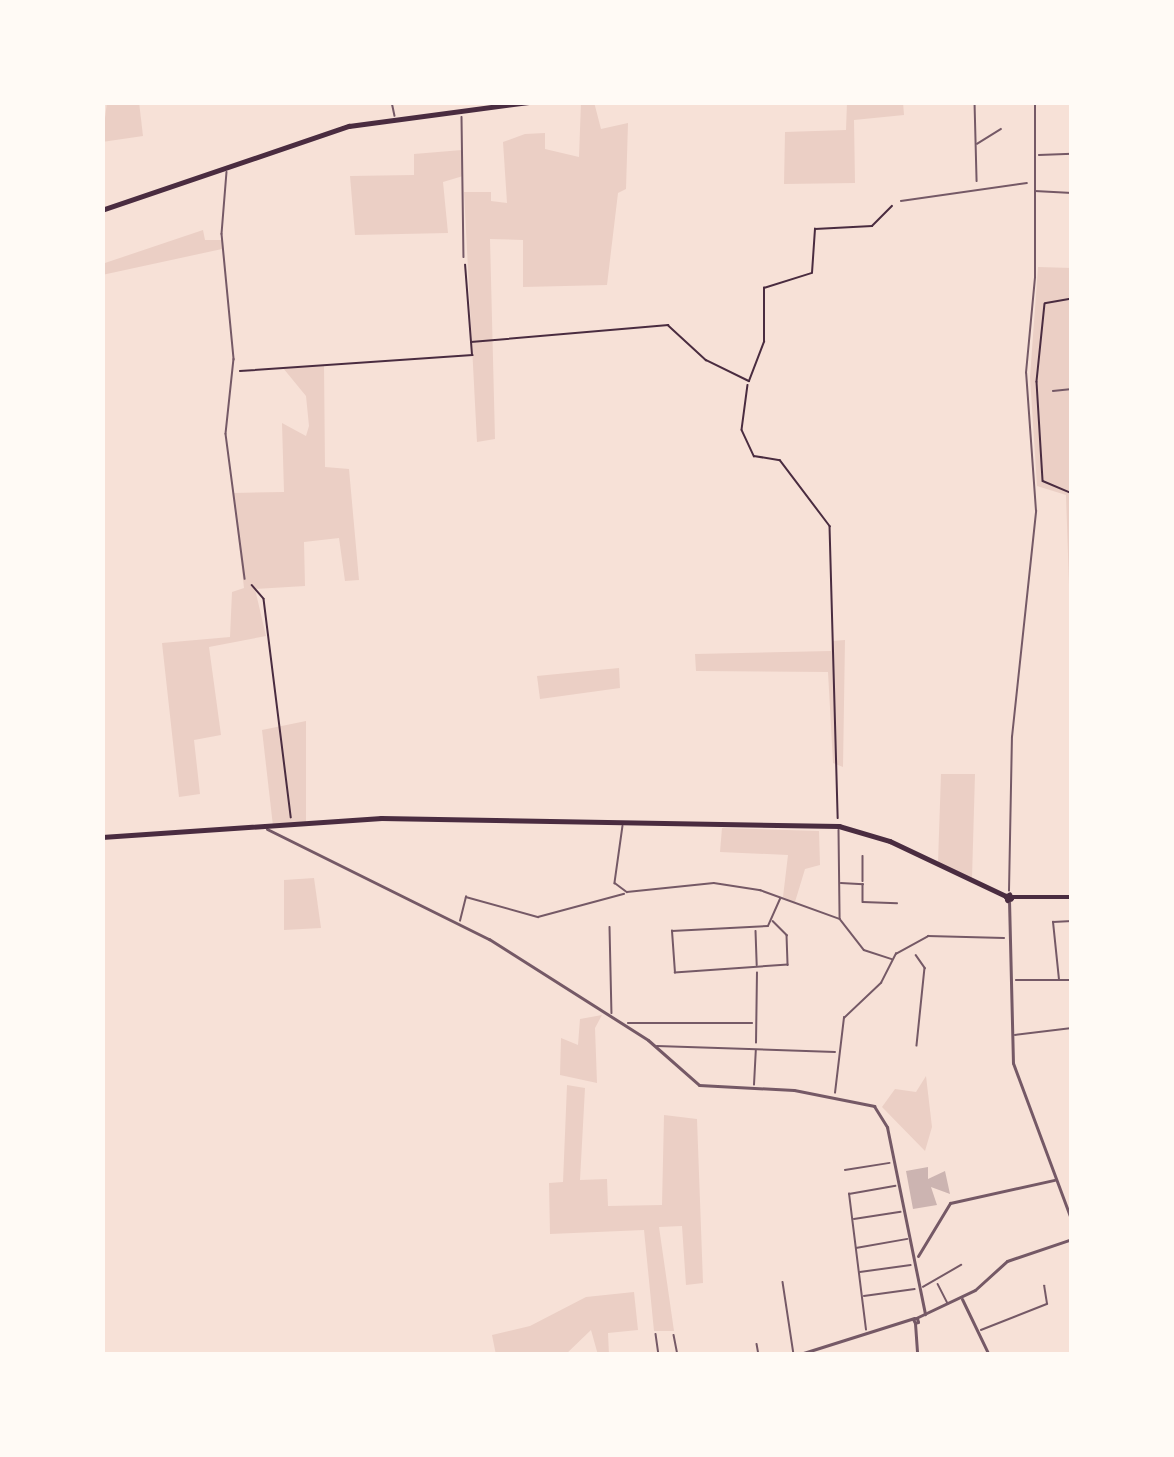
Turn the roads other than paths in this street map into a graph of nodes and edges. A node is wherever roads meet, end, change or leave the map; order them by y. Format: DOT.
graph roads {
  1 [pos="392,102"];
  2 [pos="530,102"];
  3 [pos="975,102"];
  4 [pos="1035,102"];
  5 [pos="500,104"];
  6 [pos="462,110"];
  7 [pos="395,118"];
  8 [pos="1001,129"];
  9 [pos="974,146"];
  10 [pos="1035,154"];
  11 [pos="1072,154"];
  12 [pos="227,169"];
  13 [pos="1030,183"];
  14 [pos="977,186"];
  15 [pos="1031,191"];
  16 [pos="1072,193"];
  17 [pos="901,201"];
  18 [pos="102,210"];
  19 [pos="464,256"];
  20 [pos="1072,389"];
  21 [pos="1053,391"];
  22 [pos="245,579"];
  23 [pos="624,821"];
  24 [pos="276,826"];
  25 [pos="838,826"];
  26 [pos="266,827"];
  27 [pos="102,837"];
  28 [pos="282,838"];
  29 [pos="863,856"];
  30 [pos="840,883"];
  31 [pos="863,884"];
  32 [pos="627,892"];
  33 [pos="1009,897"];
  34 [pos="1072,897"];
  35 [pos="780,898"];
  36 [pos="897,903"];
  37 [pos="840,919"];
  38 [pos="1072,921"];
  39 [pos="773,922"];
  40 [pos="459,924"];
  41 [pos="610,927"];
  42 [pos="756,927"];
  43 [pos="1004,938"];
  44 [pos="912,942"];
  45 [pos="900,951"];
  46 [pos="916,955"];
  47 [pos="892,959"];
  48 [pos="757,969"];
  49 [pos="1006,980"];
  50 [pos="1058,980"];
  51 [pos="1072,980"];
  52 [pos="612,1016"];
  53 [pos="756,1023"];
  54 [pos="625,1024"];
  55 [pos="1072,1028"];
  56 [pos="1011,1035"];
  57 [pos="655,1046"];
  58 [pos="917,1046"];
  59 [pos="756,1047"];
  60 [pos="839,1052"];
  61 [pos="754,1089"];
  62 [pos="835,1097"];
  63 [pos="895,1162"];
  64 [pos="845,1170"];
  65 [pos="1055,1179"];
  66 [pos="899,1185"];
  67 [pos="904,1211"];
  68 [pos="850,1220"];
  69 [pos="1072,1220"];
  70 [pos="910,1239"];
  71 [pos="1072,1239"];
  72 [pos="852,1248"];
  73 [pos="915,1261"];
  74 [pos="961,1264"];
  75 [pos="856,1273"];
  76 [pos="936,1280"];
  77 [pos="783,1282"];
  78 [pos="1044,1286"];
  79 [pos="920,1289"];
  80 [pos="860,1297"];
  81 [pos="922,1298"];
  82 [pos="961,1298"];
  83 [pos="948,1304"];
  84 [pos="933,1311"];
  85 [pos="925,1314"];
  86 [pos="916,1321"];
  87 [pos="978,1331"];
  88 [pos="867,1333"];
  89 [pos="656,1334"];
  90 [pos="674,1335"];
  91 [pos="757,1344"];
  92 [pos="659,1355"];
  93 [pos="678,1355"];
  94 [pos="759,1355"];
  95 [pos="796,1355"];
  96 [pos="917,1355"];
  97 [pos="989,1355"];
  1 -- 7 [label="street"];
  2 -- 5 [label="main road"];
  3 -- 9 [label="street"];
  4 -- 10 [label="street"];
  5 -- 6 [label="main road"];
  6 -- 7 [label="main road"];
  6 -- 19 [label="street"];
  7 -- 12 [label="main road"];
  8 -- 9 [label="street"];
  9 -- 14 [label="street"];
  10 -- 11 [label="street"];
  10 -- 13 [label="street"];
  12 -- 18 [label="main road"];
  12 -- 22 [label="street"];
  13 -- 14 [label="street"];
  13 -- 15 [label="street"];
  14 -- 17 [label="street"];
  15 -- 16 [label="street"];
  15 -- 33 [label="street"];
  20 -- 21 [label="street"];
  23 -- 24 [label="main road"];
  23 -- 25 [label="main road"];
  23 -- 32 [label="street"];
  24 -- 26 [label="main road"];
  24 -- 28 [label="street"];
  25 -- 30 [label="street"];
  25 -- 33 [label="main road"];
  26 -- 27 [label="main road"];
  26 -- 28 [label="street"];
  28 -- 40 [label="street"];
  29 -- 31 [label="street"];
  30 -- 31 [label="street"];
  30 -- 37 [label="street"];
  31 -- 36 [label="street"];
  32 -- 35 [label="street"];
  32 -- 40 [label="street"];
  33 -- 34 [label="main road"];
  33 -- 43 [label="street"];
  35 -- 37 [label="street"];
  35 -- 39 [label="street"];
  37 -- 47 [label="street"];
  38 -- 50 [label="street"];
  39 -- 42 [label="street"];
  39 -- 48 [label="street"];
  40 -- 52 [label="street"];
  41 -- 52 [label="street"];
  42 -- 48 [label="street"];
  42 -- 48 [label="street"];
  43 -- 44 [label="street"];
  43 -- 49 [label="street"];
  44 -- 45 [label="street"];
  44 -- 46 [label="street"];
  45 -- 46 [label="street"];
  45 -- 47 [label="street"];
  46 -- 58 [label="street"];
  47 -- 60 [label="street"];
  48 -- 53 [label="street"];
  49 -- 50 [label="street"];
  49 -- 56 [label="street"];
  50 -- 51 [label="street"];
  52 -- 54 [label="street"];
  53 -- 54 [label="street"];
  53 -- 59 [label="street"];
  54 -- 57 [label="street"];
  55 -- 56 [label="street"];
  56 -- 65 [label="street"];
  57 -- 59 [label="street"];
  57 -- 61 [label="street"];
  59 -- 60 [label="street"];
  59 -- 61 [label="street"];
  60 -- 62 [label="street"];
  61 -- 62 [label="street"];
  62 -- 63 [label="street"];
  63 -- 64 [label="street"];
  63 -- 66 [label="street"];
  65 -- 69 [label="street"];
  65 -- 73 [label="street"];
  66 -- 67 [label="street"];
  66 -- 68 [label="street"];
  67 -- 68 [label="street"];
  67 -- 70 [label="street"];
  68 -- 72 [label="street"];
  70 -- 72 [label="street"];
  70 -- 73 [label="street"];
  71 -- 82 [label="street"];
  72 -- 75 [label="street"];
  73 -- 75 [label="street"];
  73 -- 79 [label="street"];
  74 -- 76 [label="street"];
  75 -- 80 [label="street"];
  76 -- 79 [label="street"];
  76 -- 83 [label="street"];
  77 -- 95 [label="street"];
  78 -- 87 [label="street"];
  79 -- 80 [label="street"];
  79 -- 81 [label="street"];
  80 -- 88 [label="street"];
  81 -- 84 [label="street"];
  81 -- 85 [label="street"];
  82 -- 83 [label="street"];
  82 -- 87 [label="street"];
  83 -- 84 [label="street"];
  84 -- 85 [label="street"];
  85 -- 86 [label="street"];
  86 -- 88 [label="street"];
  86 -- 96 [label="street"];
  87 -- 97 [label="street"];
  88 -- 95 [label="street"];
  89 -- 92 [label="street"];
  90 -- 93 [label="street"];
  91 -- 94 [label="street"];
}
